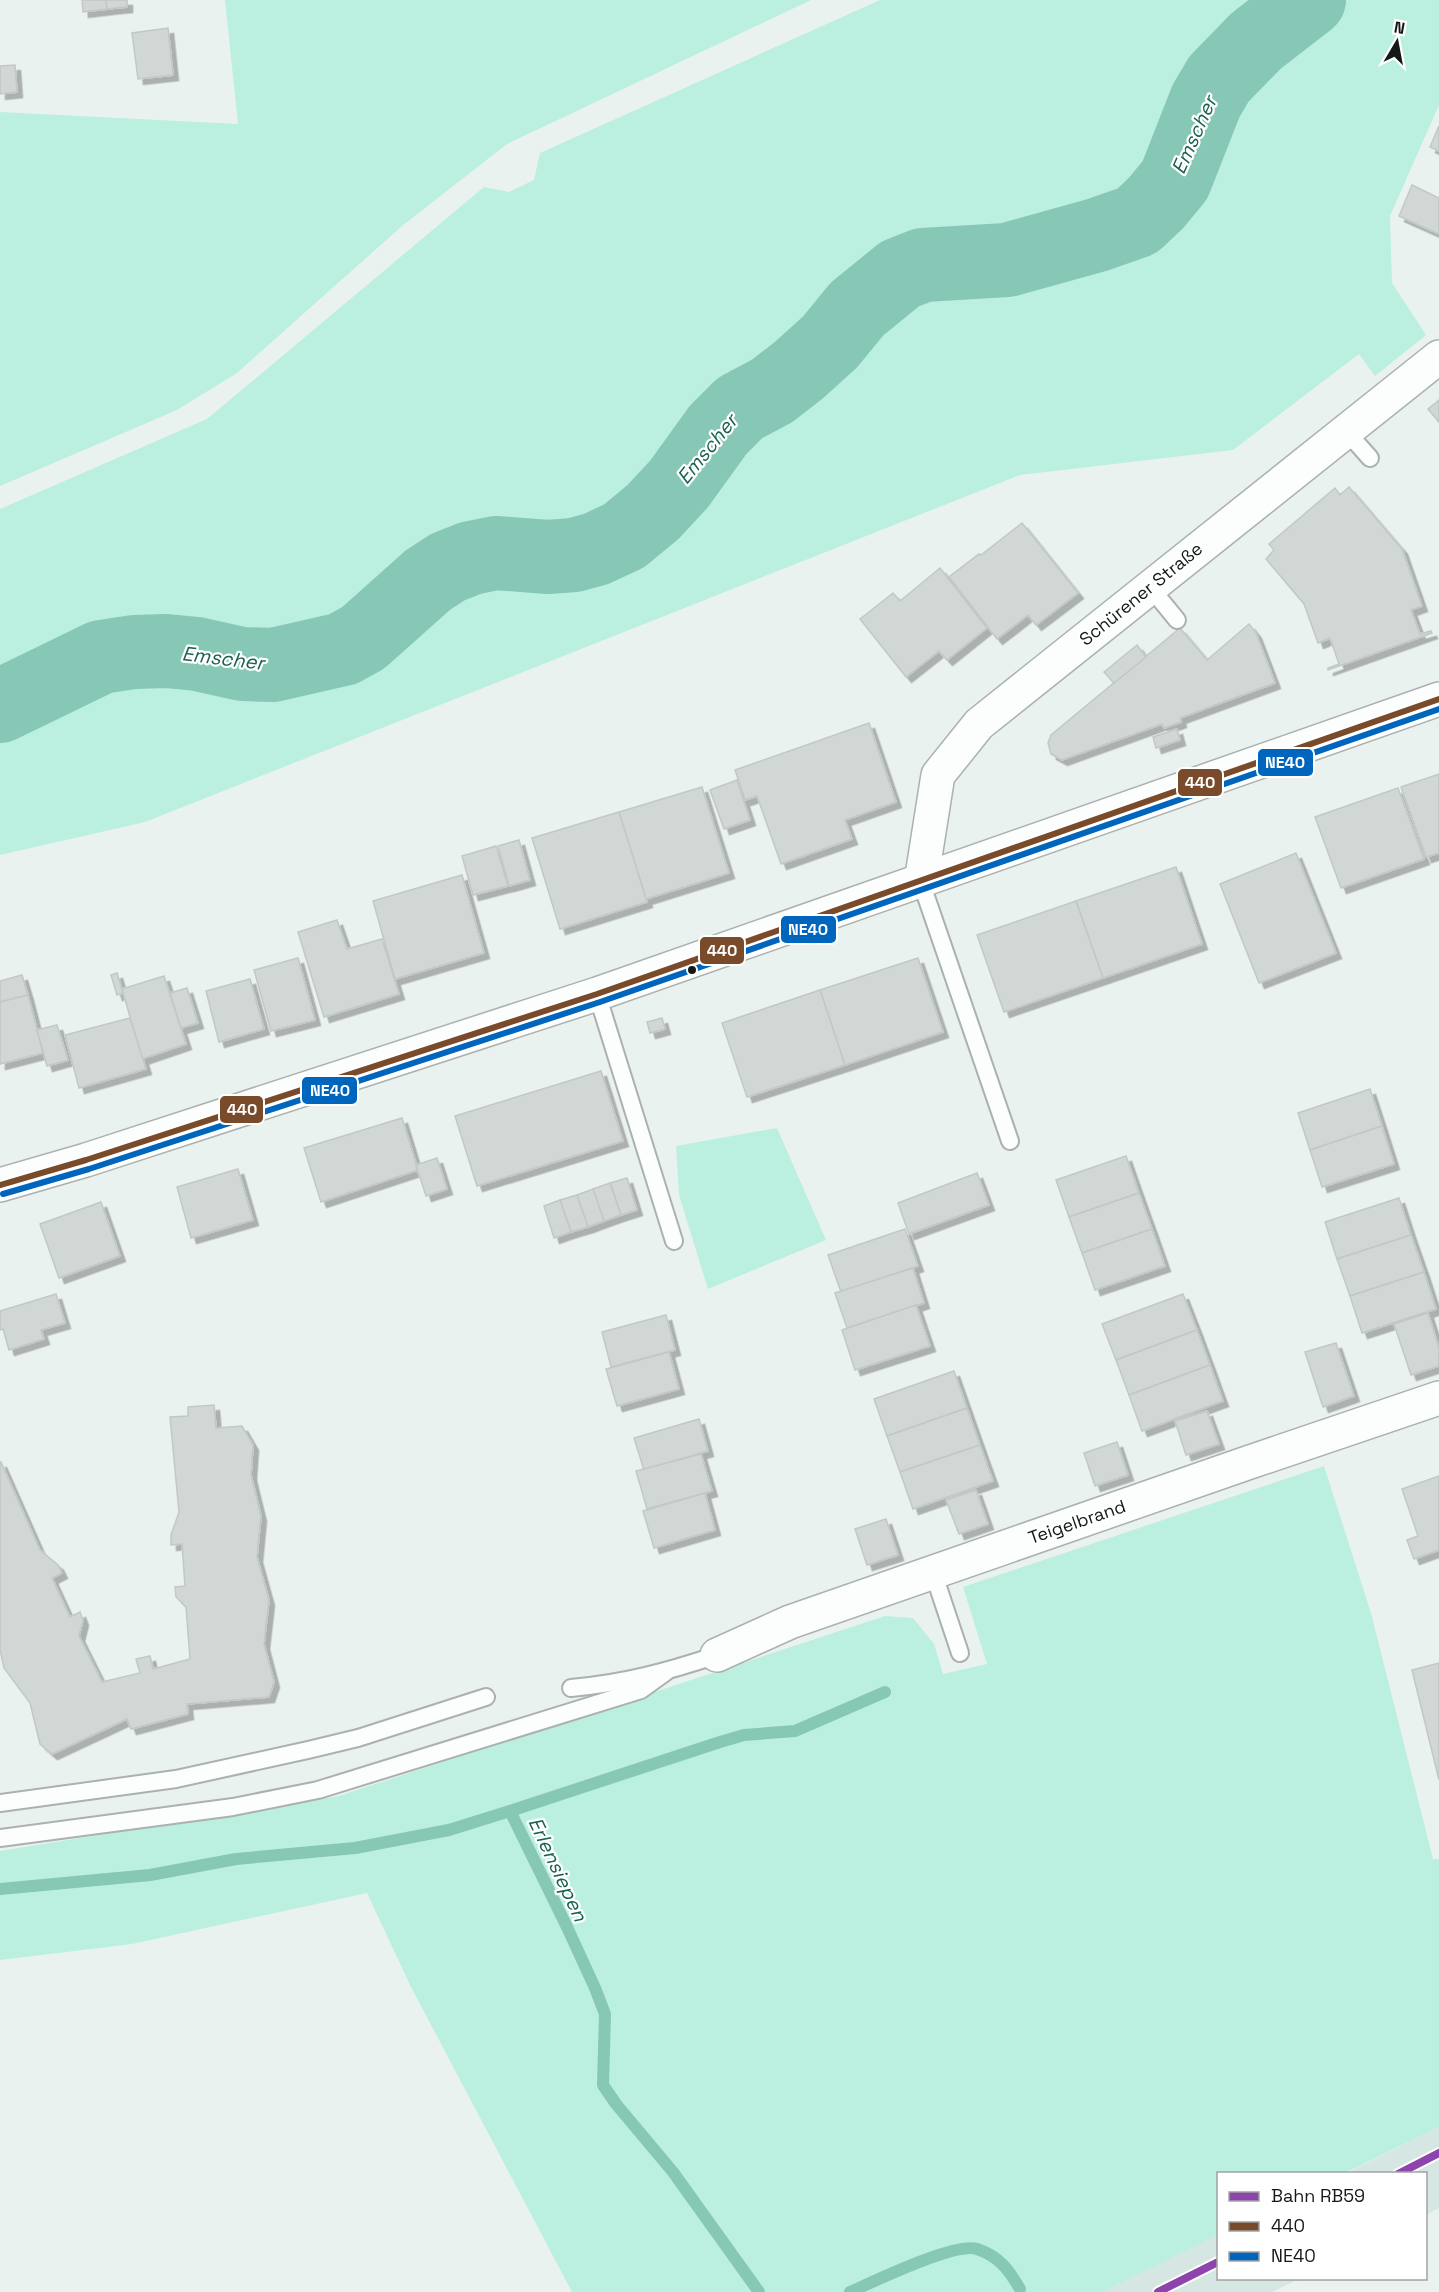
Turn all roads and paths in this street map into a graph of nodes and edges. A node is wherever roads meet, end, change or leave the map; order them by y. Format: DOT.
graph roads {
  1 [pos="1439,357"];
  2 [pos="1346,431"];
  3 [pos="1370,458"];
  4 [pos="1150,587"];
  5 [pos="1177,620"];
  6 [pos="1439,699"];
  7 [pos="921,882"];
  8 [pos="597,994"];
  9 [pos="1010,1141"];
  10 [pos="0,1185"];
  11 [pos="674,1241"];
  12 [pos="1439,1398"];
  13 [pos="933,1572"];
  14 [pos="960,1653"];
  15 [pos="717,1654"];
  16 [pos="666,1672"];
  17 [pos="571,1688"];
  18 [pos="486,1697"];
  19 [pos="0,1803"];
  20 [pos="0,1838"];
  1 -- 2 [label="street, Schürener Straße"];
  2 -- 3 [label="lane"];
  2 -- 4 [label="street, Schürener Straße"];
  4 -- 5 [label="lane"];
  4 -- 7 [label="street, Schürener Straße"];
  6 -- 7 [label="street"];
  7 -- 8 [label="street"];
  7 -- 9 [label="lane"];
  8 -- 10 [label="street"];
  8 -- 11 [label="lane"];
  12 -- 13 [label="street, Teigelbrand"];
  13 -- 14 [label="lane"];
  13 -- 15 [label="street, Teigelbrand"];
  15 -- 16 [label="lane"];
  16 -- 17 [label="lane"];
  16 -- 20 [label="lane"];
  18 -- 19 [label="lane"];
}
